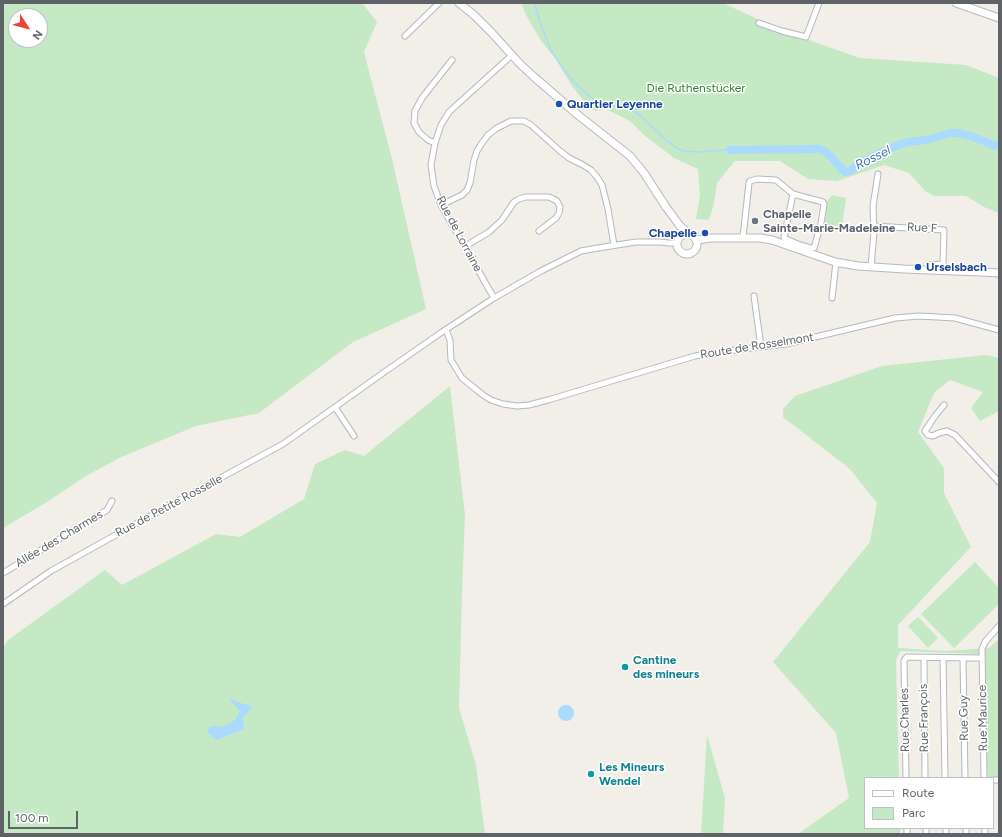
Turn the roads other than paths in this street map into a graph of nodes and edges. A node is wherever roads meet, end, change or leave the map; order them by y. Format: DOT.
graph roads {
  1 [pos="439,3"];
  2 [pos="459,3"];
  3 [pos="819,3"];
  4 [pos="956,3"];
  5 [pos="999,18"];
  6 [pos="759,23"];
  7 [pos="405,36"];
  8 [pos="512,55"];
  9 [pos="452,60"];
  10 [pos="435,143"];
  11 [pos="878,174"];
  12 [pos="793,194"];
  13 [pos="441,205"];
  14 [pos="680,226"];
  15 [pos="874,226"];
  16 [pos="539,232"];
  17 [pos="688,233"];
  18 [pos="680,236"];
  19 [pos="742,237"];
  20 [pos="697,240"];
  21 [pos="676,243"];
  22 [pos="614,245"];
  23 [pos="464,247"];
  24 [pos="800,247"];
  25 [pos="836,262"];
  26 [pos="871,267"];
  27 [pos="930,270"];
  28 [pos="999,273"];
  29 [pos="754,296"];
  30 [pos="494,298"];
  31 [pos="832,298"];
  32 [pos="446,330"];
  33 [pos="999,330"];
  34 [pos="761,347"];
  35 [pos="944,405"];
  36 [pos="335,407"];
  37 [pos="354,436"];
  38 [pos="999,482"];
  39 [pos="112,501"];
  40 [pos="3,573"];
  41 [pos="3,604"];
  42 [pos="999,626"];
  43 [pos="924,658"];
  44 [pos="943,658"];
  45 [pos="963,658"];
  46 [pos="982,658"];
  47 [pos="906,777"];
  48 [pos="925,777"];
  49 [pos="945,777"];
  50 [pos="965,777"];
  51 [pos="984,777"];
  1 -- 7 [label="street"];
  2 -- 8 [label="main road"];
  3 -- 6 [label="street"];
  4 -- 5 [label="main road"];
  8 -- 10 [label="street, Rue de Lorraine"];
  8 -- 14 [label="main road"];
  9 -- 10 [label="street"];
  10 -- 13 [label="street, Rue de Lorraine"];
  11 -- 15 [label="street"];
  12 -- 19 [label="street"];
  12 -- 24 [label="street"];
  12 -- 24 [label="street"];
  13 -- 22 [label="street"];
  13 -- 23 [label="street, Rue de Lorraine"];
  14 -- 17 [label="main road"];
  14 -- 18 [label="main road"];
  15 -- 26 [label="street"];
  15 -- 27 [label="street, Rue F"];
  16 -- 23 [label="street"];
  17 -- 18 [label="main road"];
  17 -- 20 [label="main road"];
  18 -- 21 [label="main road"];
  19 -- 20 [label="main road"];
  19 -- 24 [label="main road"];
  20 -- 21 [label="main road"];
  21 -- 22 [label="street, Rue de Petite Rosselle"];
  22 -- 30 [label="street, Rue de Petite Rosselle"];
  23 -- 30 [label="street, Rue de Lorraine"];
  24 -- 25 [label="main road"];
  25 -- 26 [label="main road"];
  25 -- 31 [label="street"];
  26 -- 27 [label="main road"];
  27 -- 28 [label="main road"];
  29 -- 34 [label="street"];
  30 -- 32 [label="street, Rue de Petite Rosselle"];
  32 -- 34 [label="street, Route de Rosselmont"];
  32 -- 36 [label="street, Rue de Petite Rosselle"];
  33 -- 34 [label="street, Route de Rosselmont"];
  35 -- 38 [label="street"];
  36 -- 37 [label="street"];
  36 -- 41 [label="street, Rue de Petite Rosselle"];
  39 -- 40 [label="street, Allée des Charmes"];
  42 -- 46 [label="street, Rue Maurice"];
  43 -- 44 [label="street"];
  43 -- 47 [label="street, Rue Charles"];
  43 -- 48 [label="street, Rue François"];
  44 -- 45 [label="street"];
  44 -- 49 [label="street"];
  45 -- 46 [label="street"];
  45 -- 50 [label="street, Rue Guy"];
  46 -- 51 [label="street, Rue Maurice"];
}
